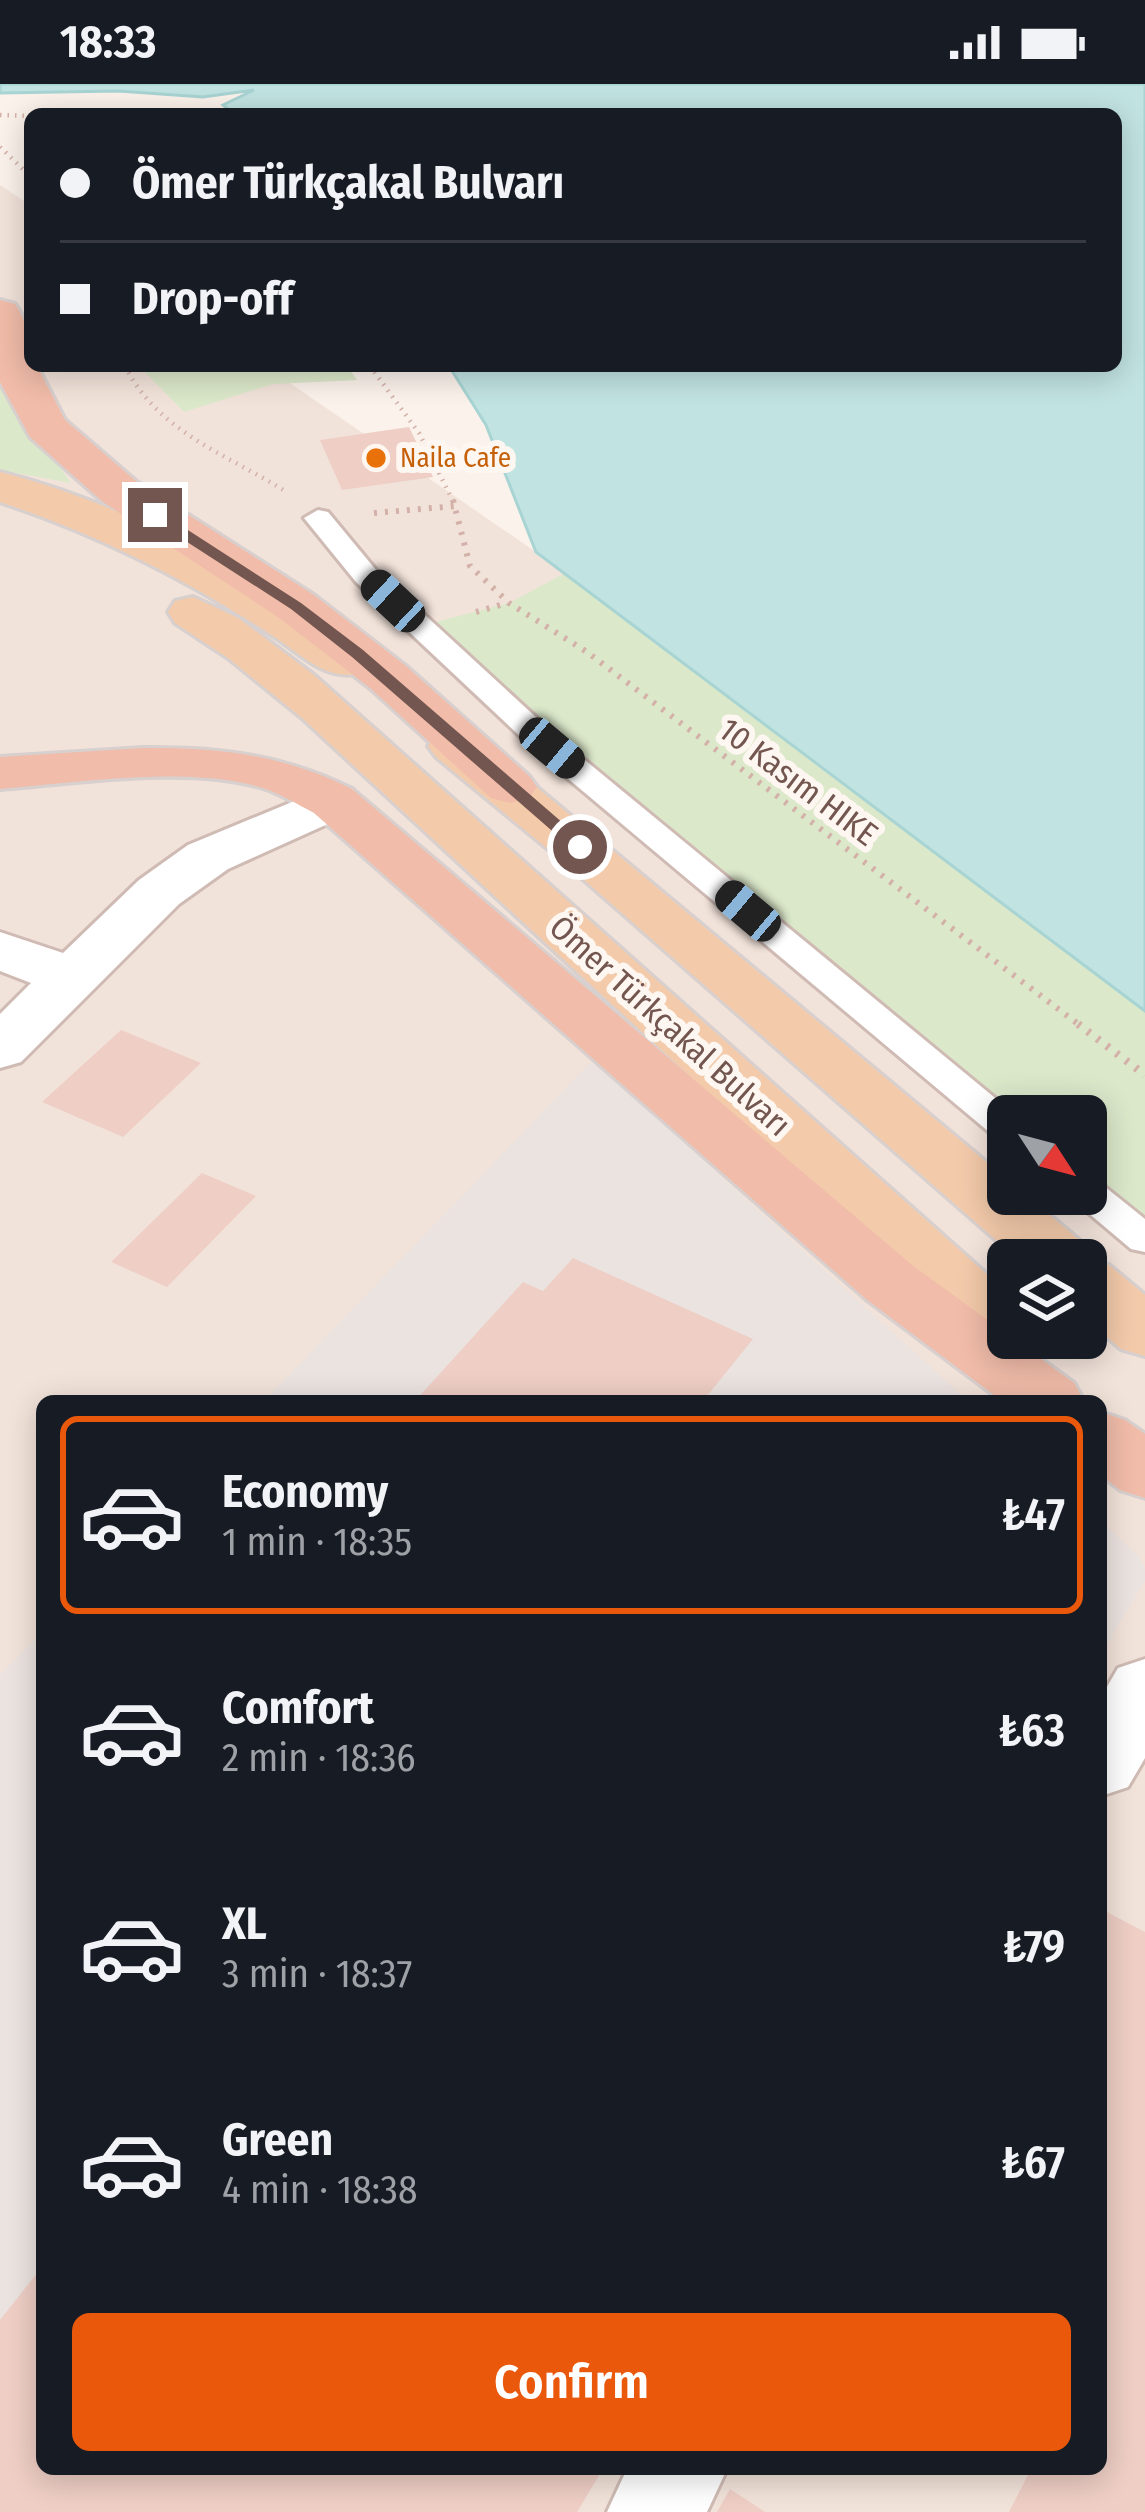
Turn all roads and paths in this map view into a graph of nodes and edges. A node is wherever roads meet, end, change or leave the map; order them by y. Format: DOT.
graph roads {
  1 [pos="0,147"];
  2 [pos="24,170"];
  3 [pos="0,313"];
  4 [pos="128,372"];
  5 [pos="374,372"];
  6 [pos="0,485"];
  7 [pos="456,506"];
  8 [pos="318,518"];
  9 [pos="0,520"];
  10 [pos="0,728"];
  11 [pos="0,773"];
  12 [pos="510,787"];
  13 [pos="333,801"];
  14 [pos="644,826"];
  15 [pos="580,847"];
  16 [pos="0,950"];
  17 [pos="69,977"];
  18 [pos="0,1048"];
  19 [pos="1145,1075"];
  20 [pos="987,1111"];
  21 [pos="1107,1208"];
  22 [pos="1037,1239"];
  23 [pos="1145,1239"];
  24 [pos="1107,1300"];
  25 [pos="987,1312"];
  26 [pos="1145,1332"];
  27 [pos="1039,1359"];
  28 [pos="1042,1395"];
  29 [pos="1078,1395"];
  30 [pos="1107,1420"];
  31 [pos="1107,1442"];
  32 [pos="1145,1455"];
  33 [pos="1145,1471"];
  34 [pos="1145,1690"];
  35 [pos="1107,1754"];
  36 [pos="676,2475"];
  37 [pos="654,2512"];
  1 -- 2 [label="path"];
  3 -- 12 [label="highway"];
  4 -- 8 [label="path"];
  5 -- 7 [label="path, 10 Kasım HIKE"];
  6 -- 12 [label="main road"];
  7 -- 8 [label="path"];
  7 -- 19 [label="path, 10 Kasım HIKE"];
  8 -- 14 [label="lane"];
  9 -- 25 [label="main road, Ömer Türkçakal Bulvarı"];
  10 -- 13 [label="highway"];
  11 -- 13 [label="highway"];
  12 -- 15 [label="main road"];
  13 -- 17 [label="street"];
  13 -- 28 [label="highway"];
  14 -- 15 [label="lane"];
  14 -- 20 [label="lane"];
  15 -- 22 [label="main road"];
  16 -- 17 [label="street"];
  17 -- 18 [label="street"];
  21 -- 23 [label="lane"];
  24 -- 26 [label="main road"];
  27 -- 29 [label="main road"];
  30 -- 32 [label="main road"];
  31 -- 33 [label="highway"];
  34 -- 35 [label="street"];
  36 -- 37 [label="street"];
}
